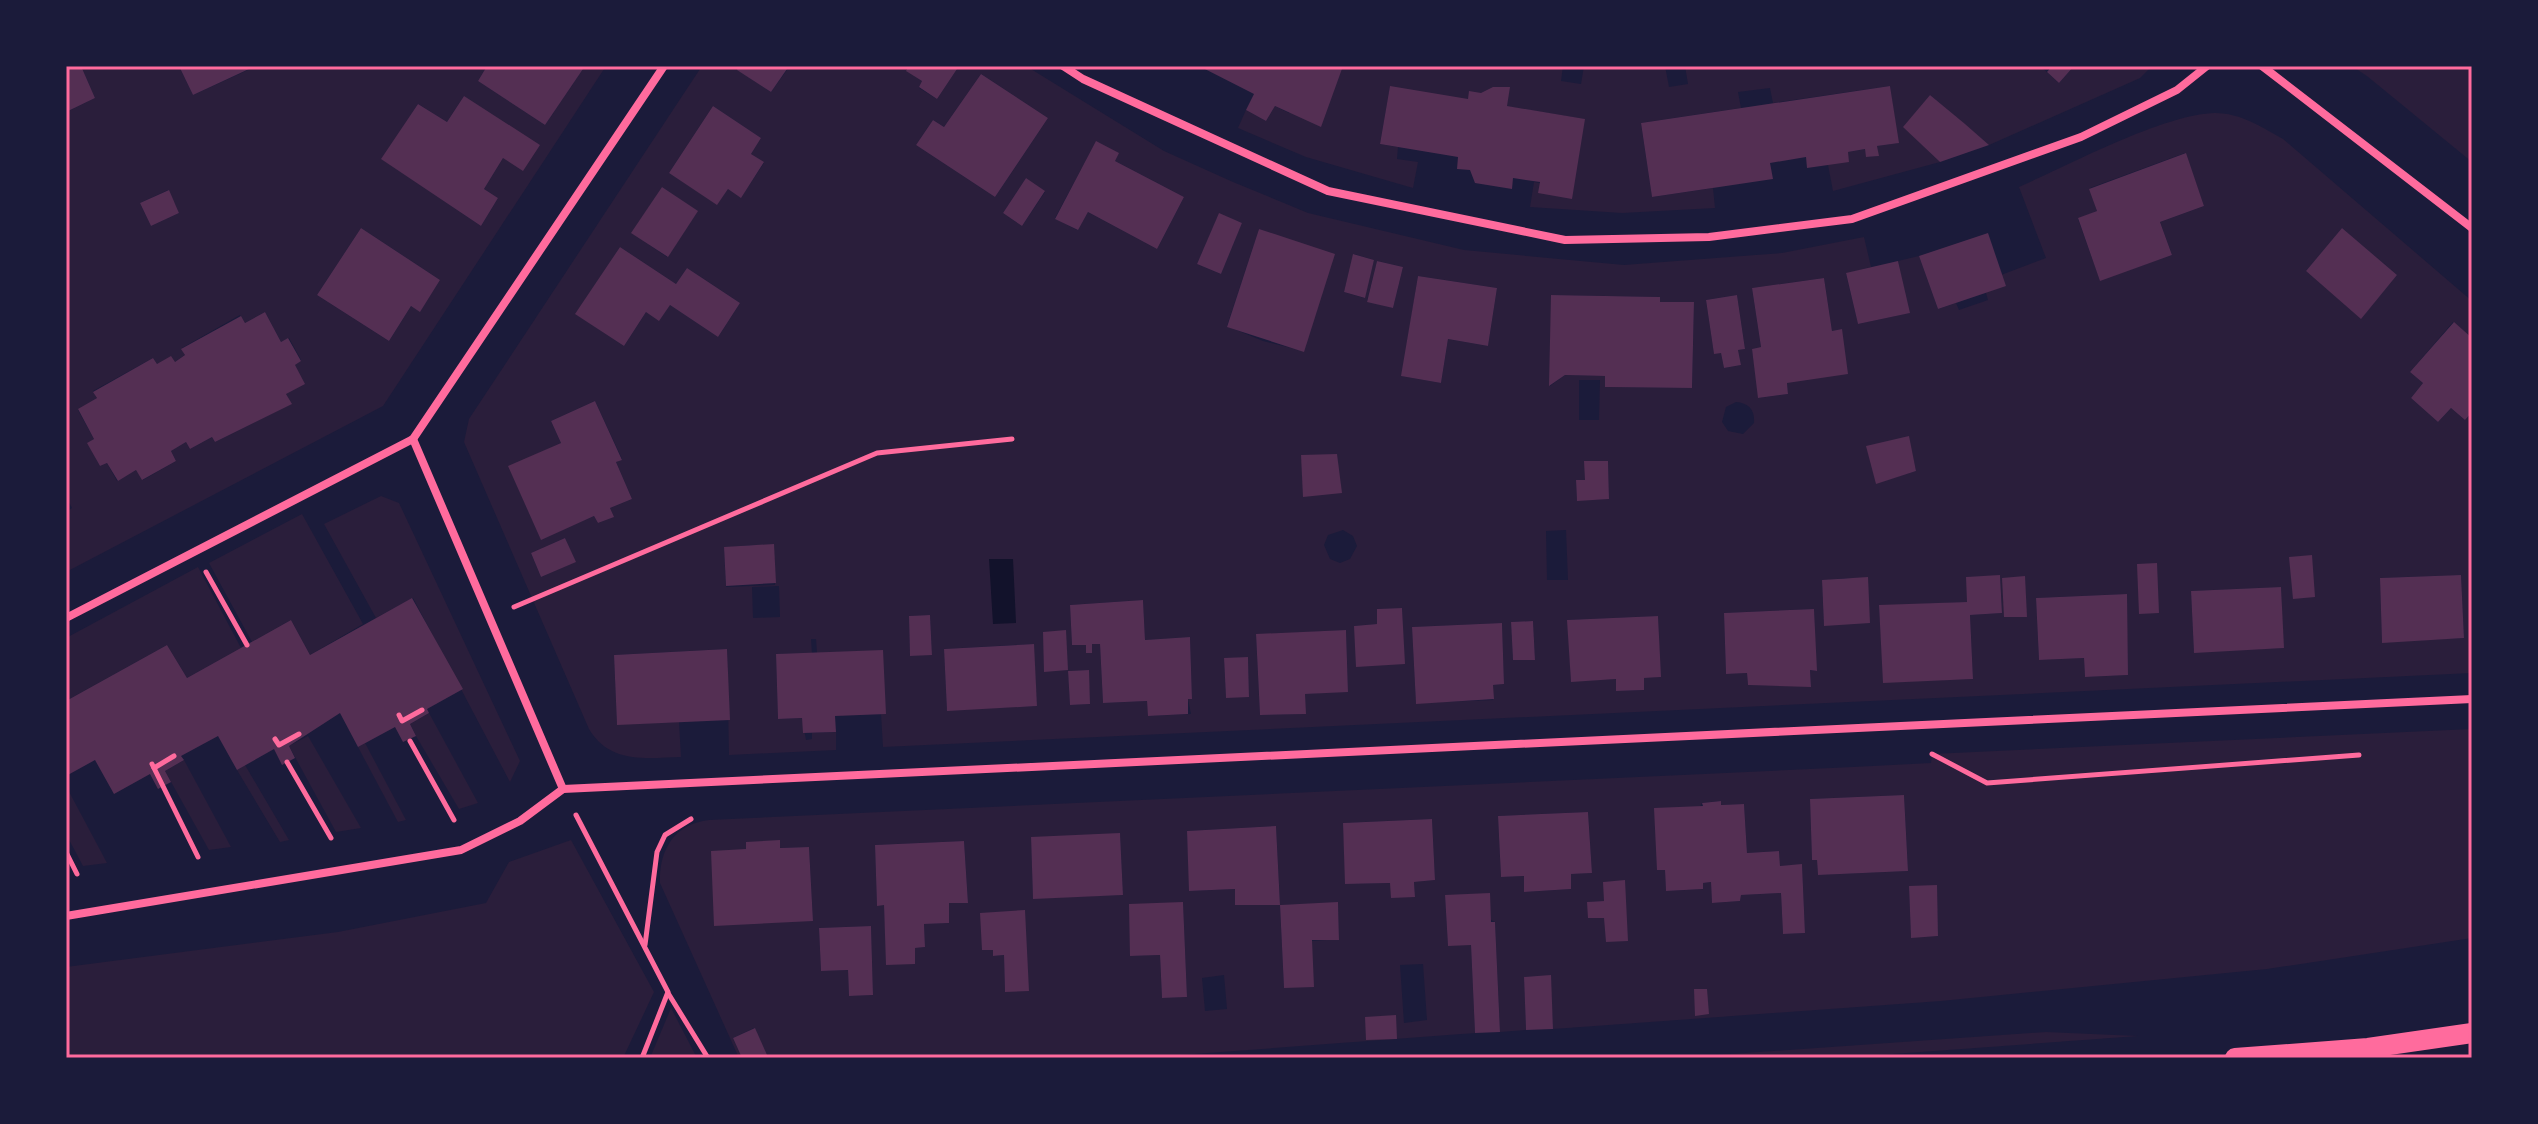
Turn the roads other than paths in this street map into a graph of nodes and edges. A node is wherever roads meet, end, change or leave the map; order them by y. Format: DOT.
graph roads {
  1 [pos="664,66"];
  2 [pos="1063,66"];
  3 [pos="2207,66"];
  4 [pos="2262,66"];
  5 [pos="2472,228"];
  6 [pos="413,439"];
  7 [pos="66,618"];
  8 [pos="2472,699"];
  9 [pos="563,789"];
  10 [pos="66,916"];
  11 [pos="2472,1033"];
  12 [pos="2235,1058"];
  1 -- 6 [label="street"];
  2 -- 3 [label="street"];
  4 -- 5 [label="street"];
  6 -- 7 [label="street"];
  6 -- 9 [label="street"];
  8 -- 9 [label="street"];
  9 -- 10 [label="street"];
  11 -- 12 [label="main road"];
}
